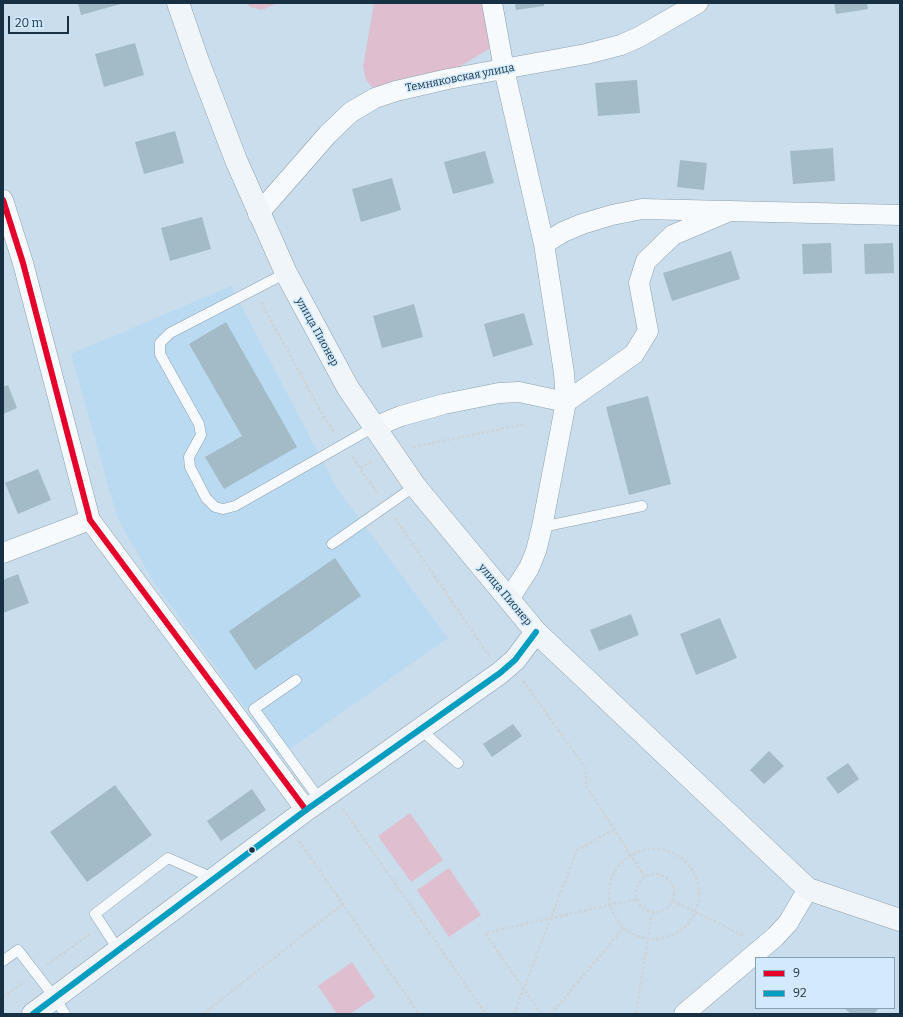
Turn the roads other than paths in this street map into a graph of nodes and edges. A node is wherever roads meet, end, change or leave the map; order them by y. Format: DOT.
graph roads {
  1 [pos="178,3"];
  2 [pos="492,3"];
  3 [pos="698,3"];
  4 [pos="504,69"];
  5 [pos="3,200"];
  6 [pos="727,212"];
  7 [pos="258,214"];
  8 [pos="900,215"];
  9 [pos="544,244"];
  10 [pos="286,273"];
  11 [pos="566,402"];
  12 [pos="374,427"];
  13 [pos="415,486"];
  14 [pos="642,506"];
  15 [pos="90,520"];
  16 [pos="542,527"];
  17 [pos="332,544"];
  18 [pos="3,553"];
  19 [pos="509,599"];
  20 [pos="536,632"];
  21 [pos="296,680"];
  22 [pos="420,729"];
  23 [pos="458,763"];
  24 [pos="313,805"];
  25 [pos="214,879"];
  26 [pos="808,889"];
  27 [pos="900,920"];
  28 [pos="119,951"];
  29 [pos="3,961"];
  30 [pos="60,1006"];
  31 [pos="33,1014"];
  32 [pos="685,1014"];
  1 -- 7 [label="street, улица Пионер"];
  2 -- 4 [label="street"];
  3 -- 4 [label="street, Темняковская улица"];
  4 -- 7 [label="street, Темняковская улица"];
  4 -- 9 [label="street"];
  5 -- 15 [label="street"];
  6 -- 8 [label="street"];
  6 -- 9 [label="street"];
  6 -- 11 [label="street"];
  7 -- 10 [label="street, улица Пионер"];
  9 -- 11 [label="street"];
  10 -- 12 [label="street, улица Пионер"];
  10 -- 12 [label="lane"];
  11 -- 12 [label="street"];
  11 -- 16 [label="street"];
  12 -- 13 [label="street, улица Пионер"];
  13 -- 17 [label="lane"];
  13 -- 19 [label="street, улица Пионер"];
  14 -- 16 [label="lane"];
  15 -- 18 [label="street"];
  15 -- 24 [label="street"];
  16 -- 19 [label="street"];
  19 -- 20 [label="street, улица Пионер"];
  20 -- 22 [label="street, улица Пионер"];
  20 -- 26 [label="street"];
  21 -- 24 [label="lane"];
  22 -- 23 [label="lane"];
  22 -- 24 [label="street, улица Пионер"];
  24 -- 25 [label="street, улица Пионер"];
  25 -- 28 [label="street, улица Пионер"];
  25 -- 28 [label="lane"];
  26 -- 27 [label="street"];
  26 -- 32 [label="street"];
  28 -- 30 [label="street, улица Пионер"];
  29 -- 30 [label="lane"];
  30 -- 31 [label="street, улица Пионер"];
}
